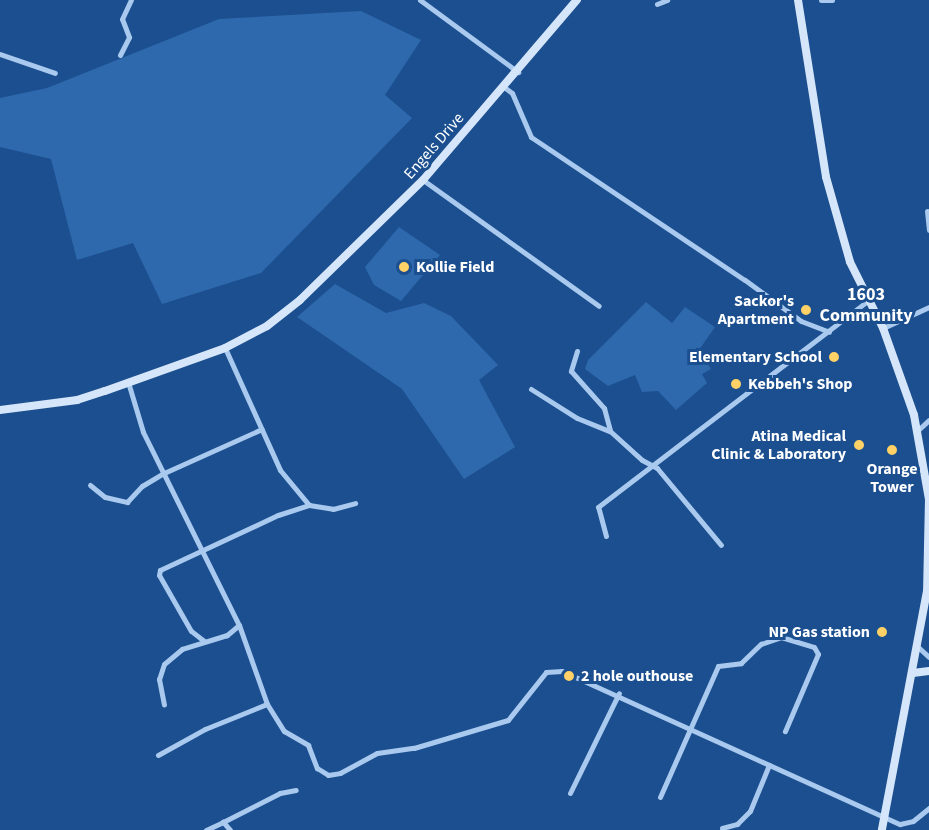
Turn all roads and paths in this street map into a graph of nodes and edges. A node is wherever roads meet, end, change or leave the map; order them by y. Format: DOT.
graph roads {
  1 [pos="131,0"];
  2 [pos="420,0"];
  3 [pos="577,0"];
  4 [pos="667,0"];
  5 [pos="798,0"];
  6 [pos="821,0"];
  7 [pos="832,0"];
  8 [pos="657,4"];
  9 [pos="0,54"];
  10 [pos="120,56"];
  11 [pos="518,72"];
  12 [pos="55,73"];
  13 [pos="504,87"];
  14 [pos="423,180"];
  15 [pos="927,211"];
  16 [pos="929,230"];
  17 [pos="869,300"];
  18 [pos="599,306"];
  19 [pos="929,307"];
  20 [pos="883,328"];
  21 [pos="829,332"];
  22 [pos="225,348"];
  23 [pos="577,351"];
  24 [pos="128,382"];
  25 [pos="531,389"];
  26 [pos="0,410"];
  27 [pos="929,420"];
  28 [pos="262,429"];
  29 [pos="610,431"];
  30 [pos="917,431"];
  31 [pos="649,465"];
  32 [pos="164,473"];
  33 [pos="90,485"];
  34 [pos="355,503"];
  35 [pos="309,505"];
  36 [pos="929,533"];
  37 [pos="606,536"];
  38 [pos="721,545"];
  39 [pos="200,549"];
  40 [pos="928,592"];
  41 [pos="238,625"];
  42 [pos="204,641"];
  43 [pos="918,646"];
  44 [pos="929,657"];
  45 [pos="929,671"];
  46 [pos="913,673"];
  47 [pos="619,693"];
  48 [pos="267,704"];
  49 [pos="164,705"];
  50 [pos="690,728"];
  51 [pos="785,731"];
  52 [pos="158,755"];
  53 [pos="769,765"];
  54 [pos="296,790"];
  55 [pos="570,793"];
  56 [pos="660,796"];
  57 [pos="929,808"];
  58 [pos="885,818"];
  59 [pos="223,822"];
  60 [pos="722,828"];
  61 [pos="206,830"];
  62 [pos="230,830"];
  63 [pos="882,830"];
  1 -- 10 [label="street"];
  2 -- 11 [label="street"];
  3 -- 11 [label="main road, Engels Drive"];
  4 -- 8 [label="street"];
  5 -- 17 [label="main road"];
  6 -- 7 [label="street"];
  9 -- 12 [label="street"];
  11 -- 13 [label="main road, Engels Drive"];
  13 -- 14 [label="main road, Engels Drive"];
  13 -- 21 [label="street"];
  14 -- 18 [label="street"];
  14 -- 22 [label="main road, Engels Drive"];
  15 -- 16 [label="street"];
  17 -- 20 [label="main road"];
  17 -- 21 [label="street"];
  19 -- 20 [label="street"];
  20 -- 30 [label="main road"];
  21 -- 31 [label="street"];
  22 -- 24 [label="main road"];
  22 -- 28 [label="street"];
  23 -- 29 [label="street"];
  24 -- 26 [label="main road"];
  24 -- 32 [label="street"];
  25 -- 29 [label="street"];
  27 -- 30 [label="street"];
  28 -- 32 [label="street"];
  28 -- 35 [label="street"];
  29 -- 31 [label="street"];
  30 -- 36 [label="main road"];
  31 -- 37 [label="street"];
  31 -- 38 [label="street"];
  32 -- 33 [label="street"];
  32 -- 39 [label="street"];
  34 -- 35 [label="street"];
  35 -- 39 [label="street"];
  36 -- 40 [label="main road"];
  39 -- 41 [label="street"];
  39 -- 42 [label="street"];
  40 -- 43 [label="main road"];
  41 -- 42 [label="street"];
  41 -- 48 [label="street"];
  42 -- 49 [label="street"];
  43 -- 44 [label="street"];
  43 -- 46 [label="main road"];
  45 -- 46 [label="main road"];
  46 -- 58 [label="main road"];
  47 -- 48 [label="street"];
  47 -- 50 [label="street"];
  47 -- 55 [label="street"];
  48 -- 52 [label="street"];
  50 -- 51 [label="street"];
  50 -- 53 [label="street"];
  50 -- 56 [label="street"];
  53 -- 58 [label="street"];
  53 -- 60 [label="street"];
  54 -- 59 [label="street"];
  57 -- 58 [label="street"];
  58 -- 63 [label="main road"];
  59 -- 61 [label="street"];
  59 -- 62 [label="street"];
}
